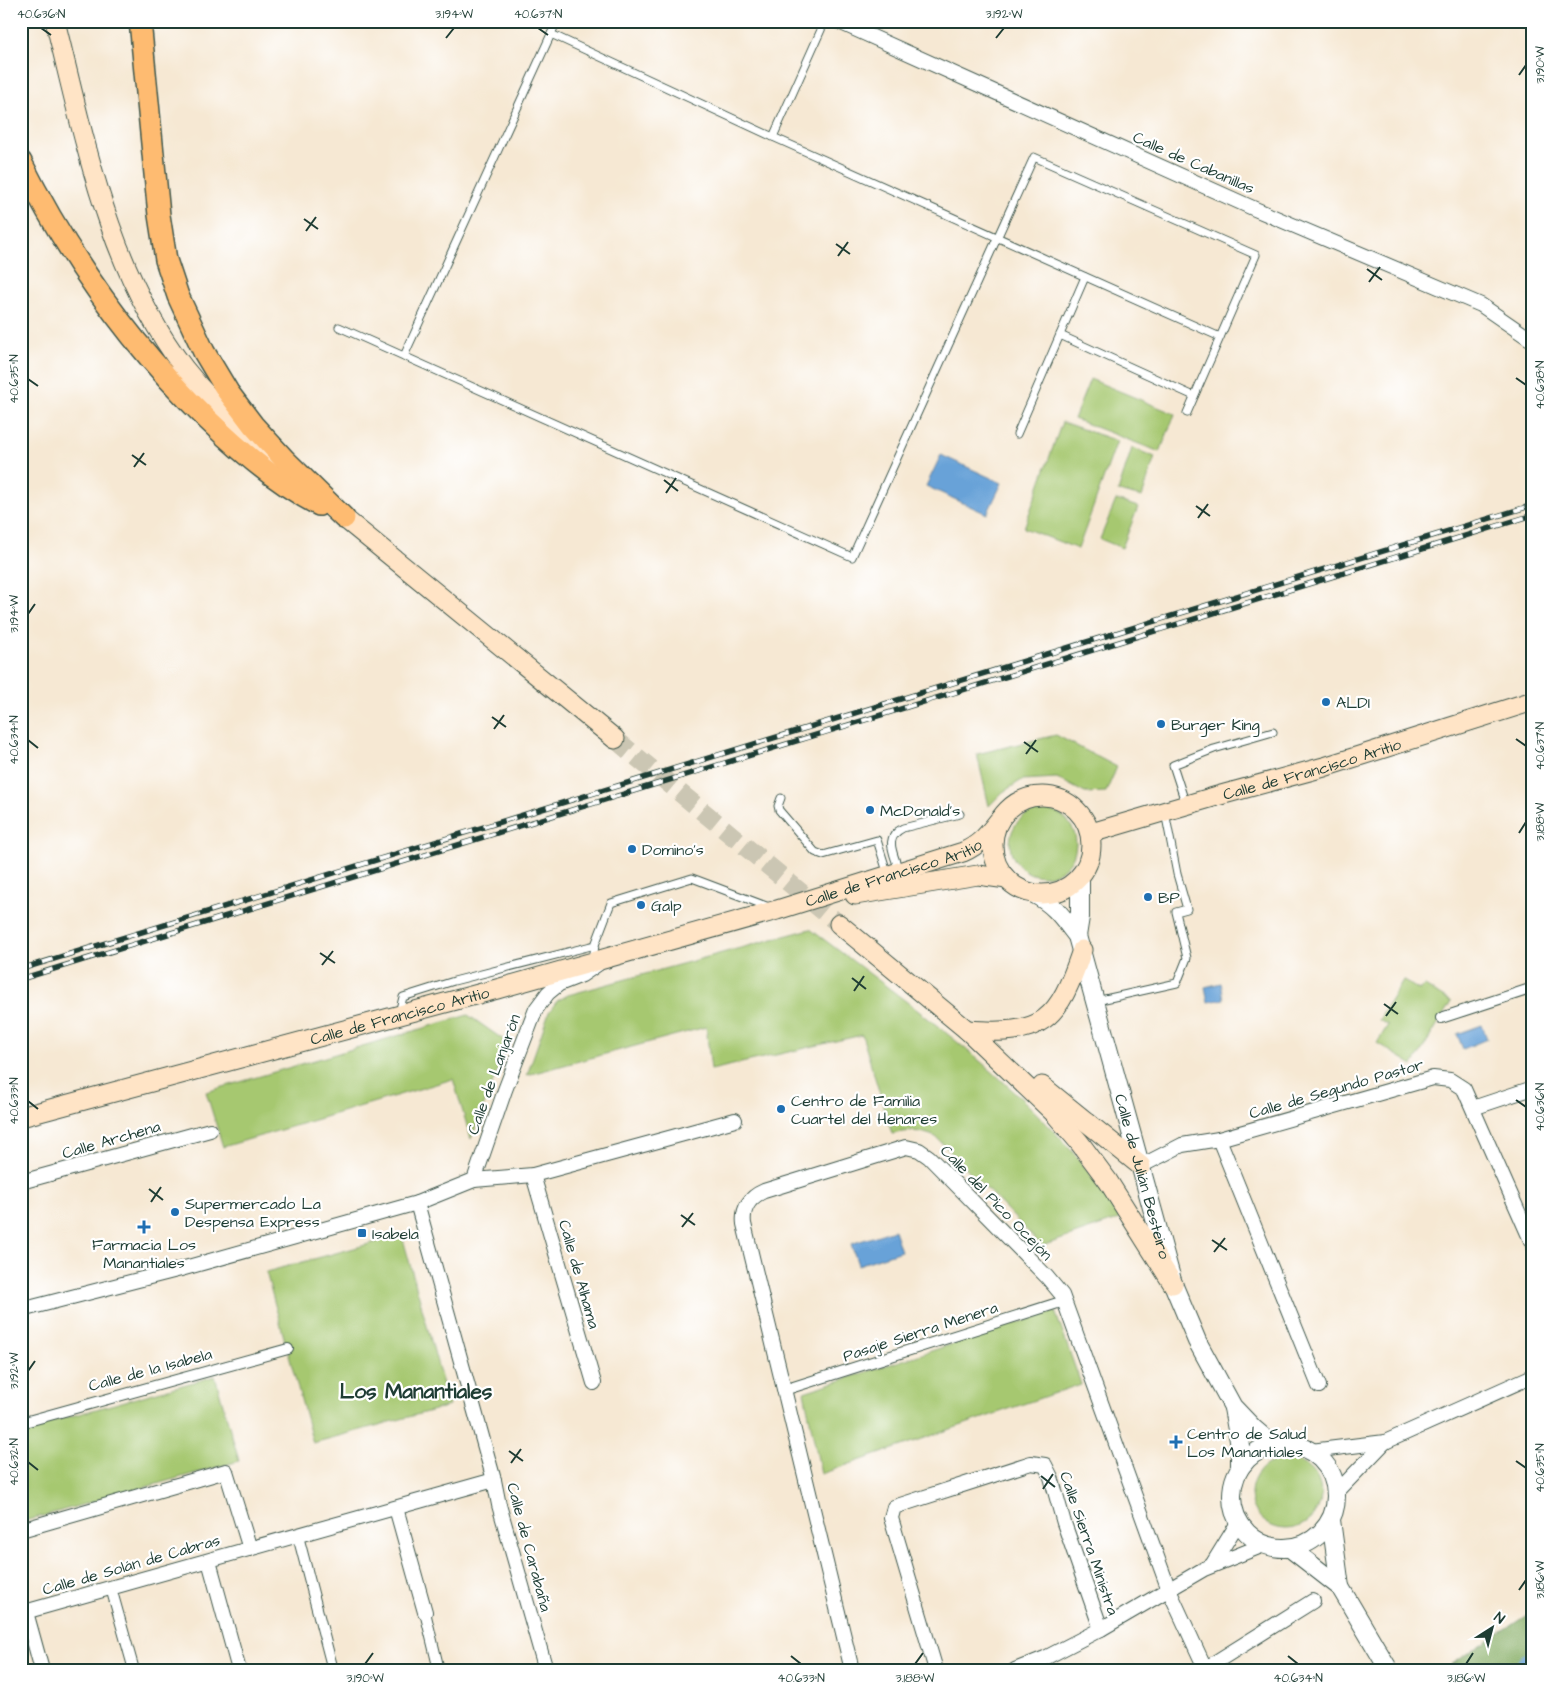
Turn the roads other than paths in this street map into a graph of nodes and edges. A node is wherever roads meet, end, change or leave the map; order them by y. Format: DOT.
graph roads {
  1 [pos="55,21"];
  2 [pos="140,21"];
  3 [pos="557,21"];
  4 [pos="825,21"];
  5 [pos="837,21"];
  6 [pos="551,34"];
  7 [pos="773,137"];
  8 [pos="21,162"];
  9 [pos="997,237"];
  10 [pos="1085,277"];
  11 [pos="339,327"];
  12 [pos="1060,335"];
  13 [pos="1220,337"];
  14 [pos="1533,341"];
  15 [pos="404,356"];
  16 [pos="1194,396"];
  17 [pos="1187,413"];
  18 [pos="1017,434"];
  19 [pos="344,518"];
  20 [pos="1533,701"];
  21 [pos="1273,732"];
  22 [pos="615,739"];
  23 [pos="781,798"];
  24 [pos="1186,805"];
  25 [pos="1164,812"];
  26 [pos="960,814"];
  27 [pos="1000,818"];
  28 [pos="1091,834"];
  29 [pos="894,873"];
  30 [pos="1080,876"];
  31 [pos="1007,879"];
  32 [pos="1034,894"];
  33 [pos="776,910"];
  34 [pos="839,924"];
  35 [pos="1080,943"];
  36 [pos="599,954"];
  37 [pos="1533,988"];
  38 [pos="1096,1001"];
  39 [pos="1441,1018"];
  40 [pos="967,1030"];
  41 [pos="1533,1088"];
  42 [pos="1473,1108"];
  43 [pos="21,1117"];
  44 [pos="735,1120"];
  45 [pos="210,1130"];
  46 [pos="1220,1139"];
  47 [pos="1141,1166"];
  48 [pos="533,1175"];
  49 [pos="474,1180"];
  50 [pos="21,1182"];
  51 [pos="417,1203"];
  52 [pos="1533,1245"];
  53 [pos="1173,1284"];
  54 [pos="1064,1301"];
  55 [pos="21,1310"];
  56 [pos="288,1350"];
  57 [pos="1533,1376"];
  58 [pos="594,1382"];
  59 [pos="1319,1386"];
  60 [pos="784,1390"];
  61 [pos="1233,1407"];
  62 [pos="21,1423"];
  63 [pos="1385,1442"];
  64 [pos="1273,1445"];
  65 [pos="1311,1451"];
  66 [pos="1240,1468"];
  67 [pos="494,1480"];
  68 [pos="1336,1493"];
  69 [pos="396,1508"];
  70 [pos="1330,1520"];
  71 [pos="1239,1521"];
  72 [pos="21,1530"];
  73 [pos="298,1536"];
  74 [pos="1266,1544"];
  75 [pos="1290,1548"];
  76 [pos="250,1549"];
  77 [pos="209,1560"];
  78 [pos="1212,1565"];
  79 [pos="1340,1587"];
  80 [pos="111,1588"];
  81 [pos="1169,1590"];
  82 [pos="1313,1601"];
  83 [pos="425,1612"];
  84 [pos="24,1613"];
  85 [pos="1101,1629"];
  86 [pos="1205,1669"];
  87 [pos="42,1670"];
  88 [pos="134,1670"];
  89 [pos="239,1670"];
  90 [pos="333,1670"];
  91 [pos="440,1670"];
  92 [pos="546,1670"];
  93 [pos="852,1670"];
  94 [pos="936,1670"];
  95 [pos="1015,1670"];
  96 [pos="1389,1670"];
  1 -- 19 [label="main road"];
  2 -- 19 [label="main road"];
  3 -- 6 [label="lane"];
  4 -- 7 [label="lane"];
  5 -- 14 [label="street, Calle de Cabanillas"];
  6 -- 7 [label="lane"];
  6 -- 15 [label="lane"];
  7 -- 9 [label="lane"];
  8 -- 19 [label="main road"];
  9 -- 10 [label="lane"];
  9 -- 13 [label="lane"];
  9 -- 15 [label="lane"];
  10 -- 12 [label="lane"];
  10 -- 13 [label="lane"];
  11 -- 15 [label="lane"];
  12 -- 16 [label="lane"];
  12 -- 18 [label="lane"];
  13 -- 16 [label="lane"];
  16 -- 17 [label="lane"];
  19 -- 22 [label="main road"];
  20 -- 24 [label="main road, Calle de Francisco Aritio"];
  21 -- 24 [label="lane"];
  23 -- 29 [label="lane"];
  24 -- 25 [label="main road, Calle de Francisco Aritio"];
  25 -- 28 [label="main road, Calle de Francisco Aritio"];
  25 -- 38 [label="lane"];
  26 -- 29 [label="lane"];
  27 -- 28 [label="main road"];
  27 -- 29 [label="main road, Calle de Francisco Aritio"];
  27 -- 31 [label="main road"];
  28 -- 30 [label="main road"];
  29 -- 33 [label="main road, Calle de Francisco Aritio"];
  30 -- 32 [label="main road"];
  30 -- 35 [label="street, Calle de Julián Besteiro"];
  31 -- 32 [label="main road"];
  31 -- 33 [label="main road, Calle de Francisco Aritio"];
  32 -- 35 [label="street, Calle de Julián Besteiro"];
  33 -- 36 [label="main road, Calle de Francisco Aritio"];
  33 -- 36 [label="lane"];
  34 -- 40 [label="main road"];
  35 -- 38 [label="street, Calle de Julián Besteiro"];
  35 -- 40 [label="main road"];
  36 -- 43 [label="main road, Calle de Francisco Aritio"];
  36 -- 49 [label="street, Calle de Lanjarón"];
  37 -- 39 [label="street"];
  38 -- 47 [label="street, Calle de Julián Besteiro"];
  40 -- 47 [label="main road"];
  40 -- 53 [label="main road"];
  41 -- 42 [label="street"];
  42 -- 46 [label="street, Calle de Segundo Pastor"];
  42 -- 52 [label="street, Calle de Segundo Pastor"];
  44 -- 48 [label="street"];
  45 -- 50 [label="street, Calle Archena"];
  46 -- 47 [label="street, Calle de Segundo Pastor"];
  46 -- 59 [label="street"];
  47 -- 53 [label="street, Calle de Julián Besteiro"];
  48 -- 49 [label="street"];
  48 -- 58 [label="street, Calle de Alhama"];
  49 -- 51 [label="street"];
  51 -- 55 [label="street"];
  51 -- 67 [label="street, Calle de Carabaña"];
  53 -- 61 [label="street, Calle de Julián Besteiro"];
  54 -- 60 [label="street, Pasaje Sierra Menera"];
  54 -- 60 [label="street, Calle del Pico Ocejón"];
  54 -- 81 [label="street, Calle del Pico Ocejón"];
  56 -- 62 [label="street, Calle de la Isabela"];
  57 -- 63 [label="street"];
  60 -- 93 [label="street, Calle del Pico Ocejón"];
  61 -- 64 [label="street, Calle de Julián Besteiro"];
  61 -- 66 [label="street, Calle de Julián Besteiro"];
  63 -- 65 [label="street"];
  63 -- 68 [label="street"];
  64 -- 65 [label="street"];
  64 -- 66 [label="street"];
  65 -- 68 [label="street"];
  66 -- 71 [label="street"];
  67 -- 69 [label="street, Calle de Solán de Cabras"];
  67 -- 92 [label="street, Calle de Carabaña"];
  68 -- 70 [label="street"];
  69 -- 73 [label="street, Calle de Solán de Cabras"];
  69 -- 83 [label="street"];
  70 -- 75 [label="street"];
  70 -- 79 [label="street"];
  71 -- 74 [label="street"];
  71 -- 78 [label="street"];
  72 -- 76 [label="street"];
  73 -- 76 [label="street, Calle de Solán de Cabras"];
  73 -- 90 [label="street"];
  74 -- 75 [label="street"];
  74 -- 78 [label="street"];
  75 -- 79 [label="street"];
  76 -- 77 [label="street, Calle de Solán de Cabras"];
  77 -- 80 [label="street, Calle de Solán de Cabras"];
  77 -- 89 [label="street"];
  78 -- 81 [label="street"];
  79 -- 96 [label="street"];
  80 -- 84 [label="street, Calle de Solán de Cabras"];
  80 -- 88 [label="street"];
  81 -- 85 [label="street"];
  81 -- 86 [label="street, Calle del Pico Ocejón"];
  82 -- 86 [label="street"];
  83 -- 91 [label="street"];
  84 -- 87 [label="street"];
  85 -- 94 [label="street, Calle Sierra Ministra"];
  85 -- 95 [label="street"];
}
